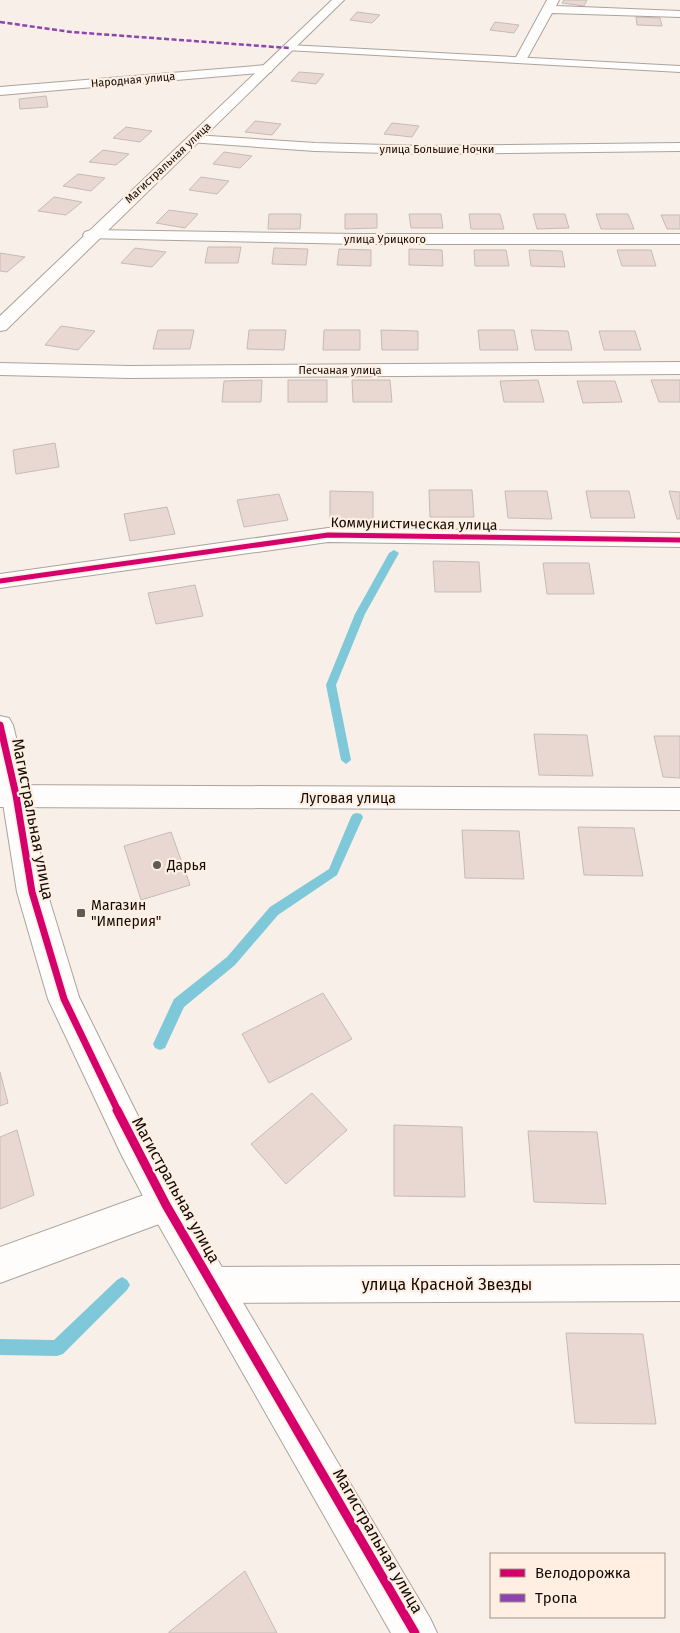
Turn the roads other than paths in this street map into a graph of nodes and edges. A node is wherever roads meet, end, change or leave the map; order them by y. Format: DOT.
graph roads {
  1 [pos="338,0"];
  2 [pos="551,5"];
  3 [pos="680,14"];
  4 [pos="289,48"];
  5 [pos="521,59"];
  6 [pos="267,69"];
  7 [pos="680,69"];
  8 [pos="0,91"];
  9 [pos="194,139"];
  10 [pos="680,147"];
  11 [pos="91,235"];
  12 [pos="680,239"];
  13 [pos="0,326"];
  14 [pos="680,368"];
  15 [pos="0,369"];
  16 [pos="680,540"];
  17 [pos="0,581"];
  18 [pos="0,725"];
  19 [pos="8,796"];
  20 [pos="680,800"];
  21 [pos="166,1205"];
  22 [pos="0,1265"];
  23 [pos="680,1283"];
  24 [pos="213,1285"];
  25 [pos="416,1633"];
  1 -- 4 [label="street, Магистральная улица"];
  2 -- 3 [label="street"];
  2 -- 5 [label="street"];
  4 -- 5 [label="lane"];
  4 -- 6 [label="street, Магистральная улица"];
  5 -- 7 [label="lane"];
  6 -- 8 [label="street, Народная улица"];
  6 -- 9 [label="street, Магистральная улица"];
  9 -- 10 [label="street, улица Большие Ночки"];
  9 -- 11 [label="street, Магистральная улица"];
  11 -- 12 [label="street, улица Урицкого"];
  11 -- 13 [label="street, Магистральная улица"];
  14 -- 15 [label="street, Песчаная улица"];
  16 -- 17 [label="street, Коммунистическая улица"];
  18 -- 19 [label="street, Магистральная улица"];
  19 -- 20 [label="street, Луговая улица"];
  19 -- 21 [label="street, Магистральная улица"];
  21 -- 22 [label="street"];
  21 -- 24 [label="street, Магистральная улица"];
  23 -- 24 [label="street, улица Красной Звезды"];
  24 -- 25 [label="street, Магистральная улица"];
}
